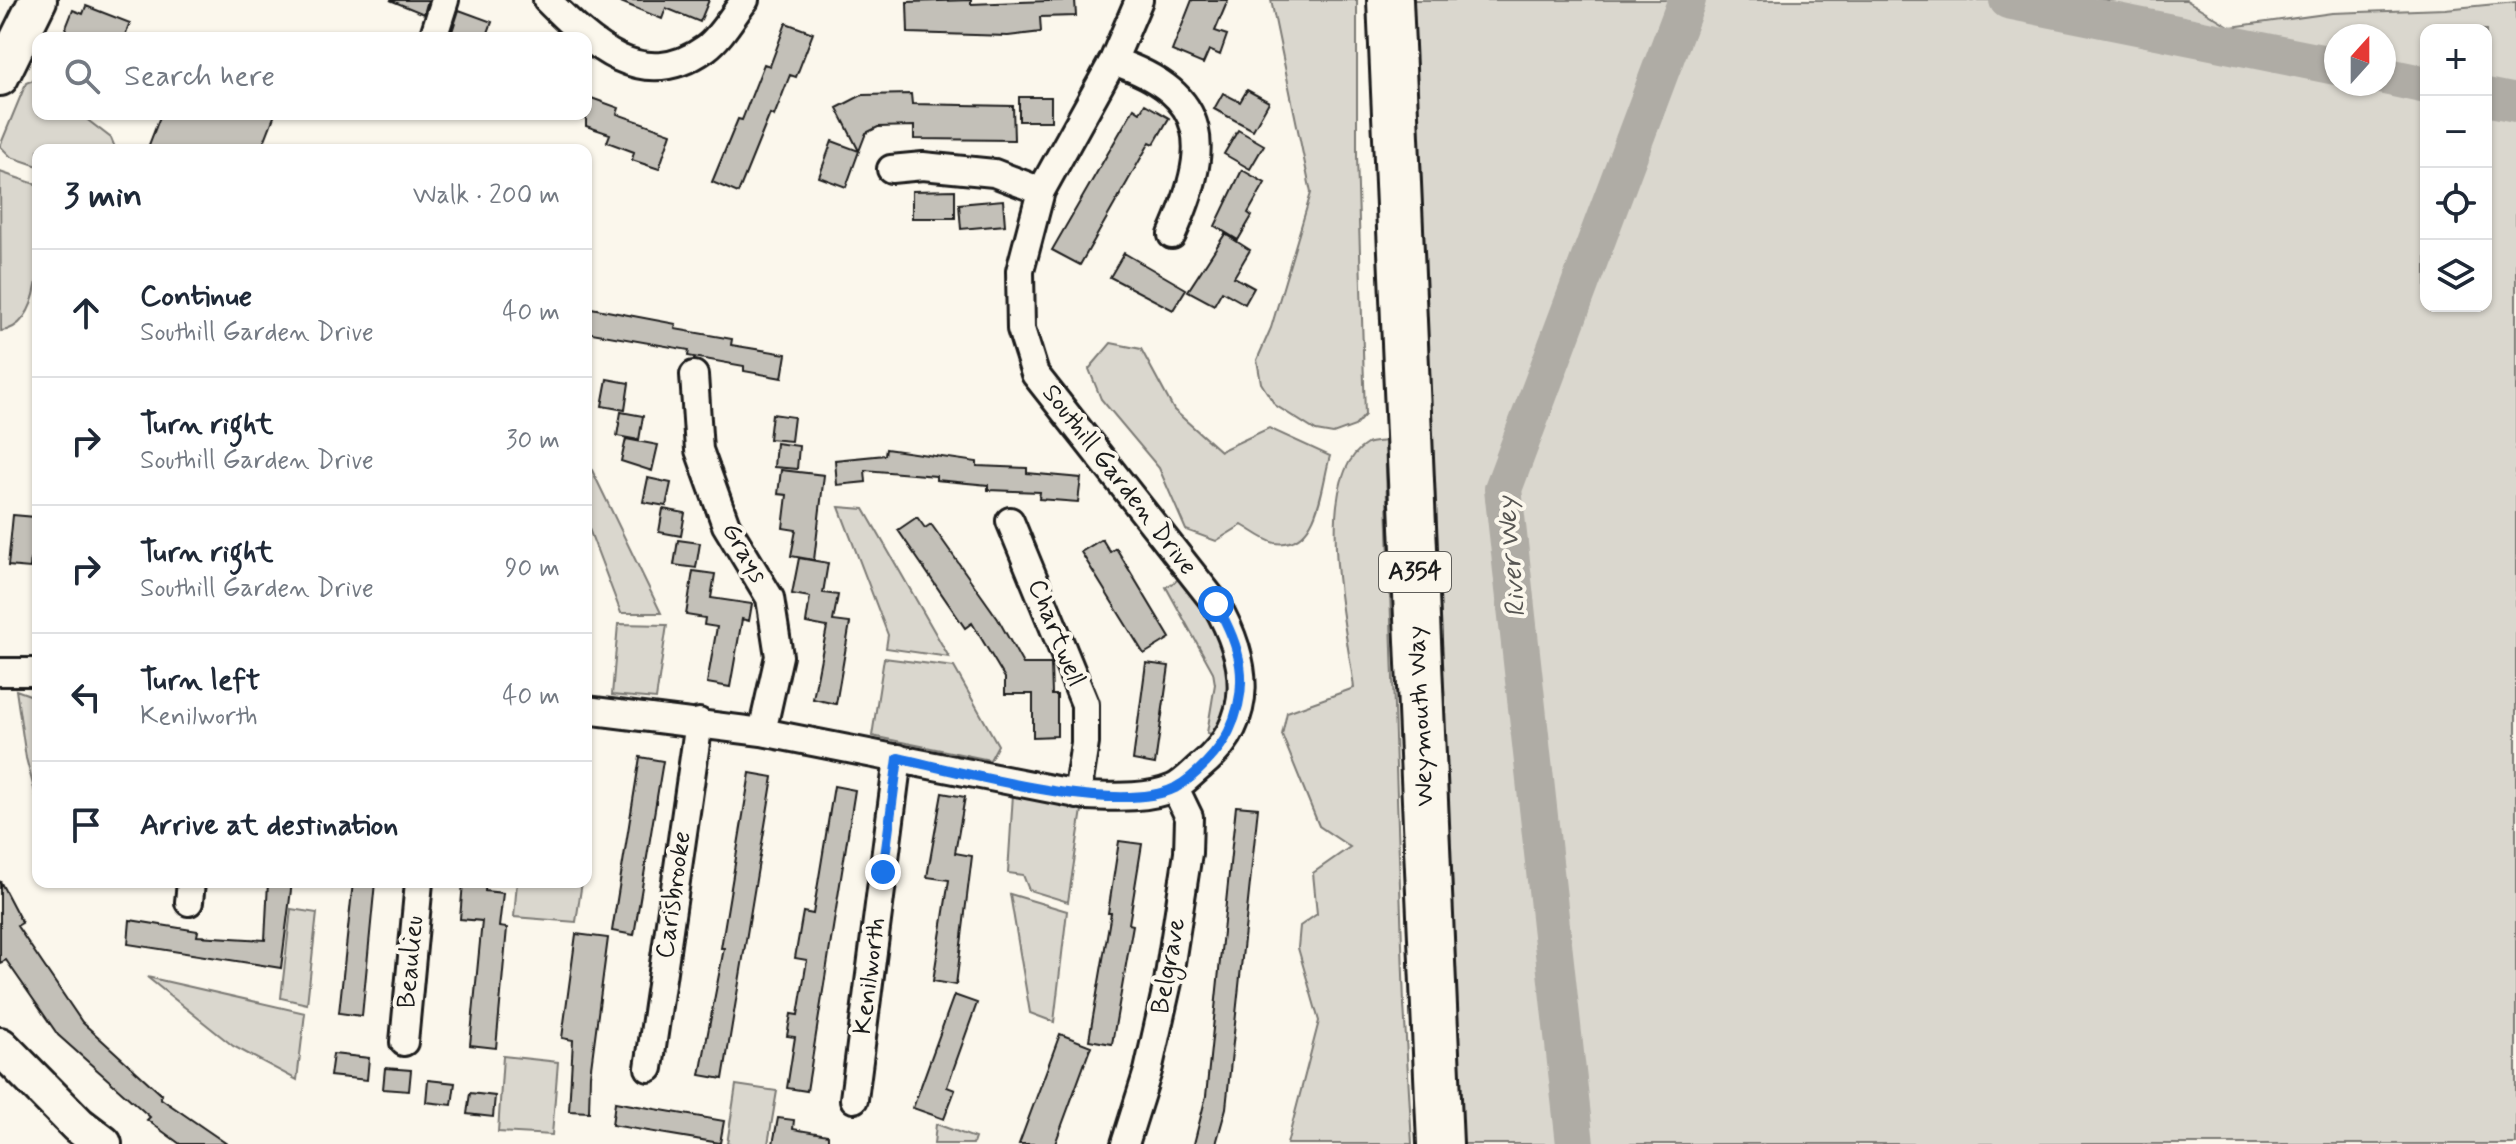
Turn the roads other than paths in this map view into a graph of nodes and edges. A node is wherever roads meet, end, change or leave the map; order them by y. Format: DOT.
graph roads {
  1 [pos="38,0"];
  2 [pos="445,0"];
  3 [pos="547,0"];
  4 [pos="745,0"];
  5 [pos="1139,0"];
  6 [pos="1390,0"];
  7 [pos="435,32"];
  8 [pos="581,32"];
  9 [pos="592,42"];
  10 [pos="3,60"];
  11 [pos="1113,61"];
  12 [pos="891,169"];
  13 [pos="1041,191"];
  14 [pos="1172,235"];
  15 [pos="694,375"];
  16 [pos="1010,521"];
  17 [pos="0,672"];
  18 [pos="32,672"];
  19 [pos="592,711"];
  20 [pos="699,722"];
  21 [pos="762,732"];
  22 [pos="898,758"];
  23 [pos="1175,788"];
  24 [pos="1077,795"];
  25 [pos="418,888"];
  26 [pos="404,1042"];
  27 [pos="0,1046"];
  28 [pos="649,1068"];
  29 [pos="854,1099"];
  30 [pos="103,1144"];
  31 [pos="1125,1144"];
  32 [pos="1440,1144"];
  1 -- 10 [label="street"];
  2 -- 7 [label="street"];
  3 -- 8 [label="street"];
  4 -- 9 [label="street"];
  5 -- 11 [label="street, Southill Garden Drive"];
  6 -- 32 [label="highway, Weymouth Way / A354"];
  11 -- 13 [label="street, Southill Garden Drive"];
  11 -- 14 [label="street"];
  12 -- 13 [label="street"];
  13 -- 23 [label="street, Southill Garden Drive"];
  15 -- 21 [label="street, Grays"];
  16 -- 24 [label="street, Chartwell"];
  17 -- 18 [label="street"];
  19 -- 20 [label="street"];
  20 -- 21 [label="street"];
  20 -- 28 [label="street, Carisbrooke"];
  21 -- 22 [label="street"];
  22 -- 24 [label="street"];
  22 -- 29 [label="street, Kenilworth"];
  23 -- 24 [label="street"];
  23 -- 31 [label="street, Belgrave"];
  25 -- 26 [label="street, Beaulieu"];
  27 -- 30 [label="street"];
}
